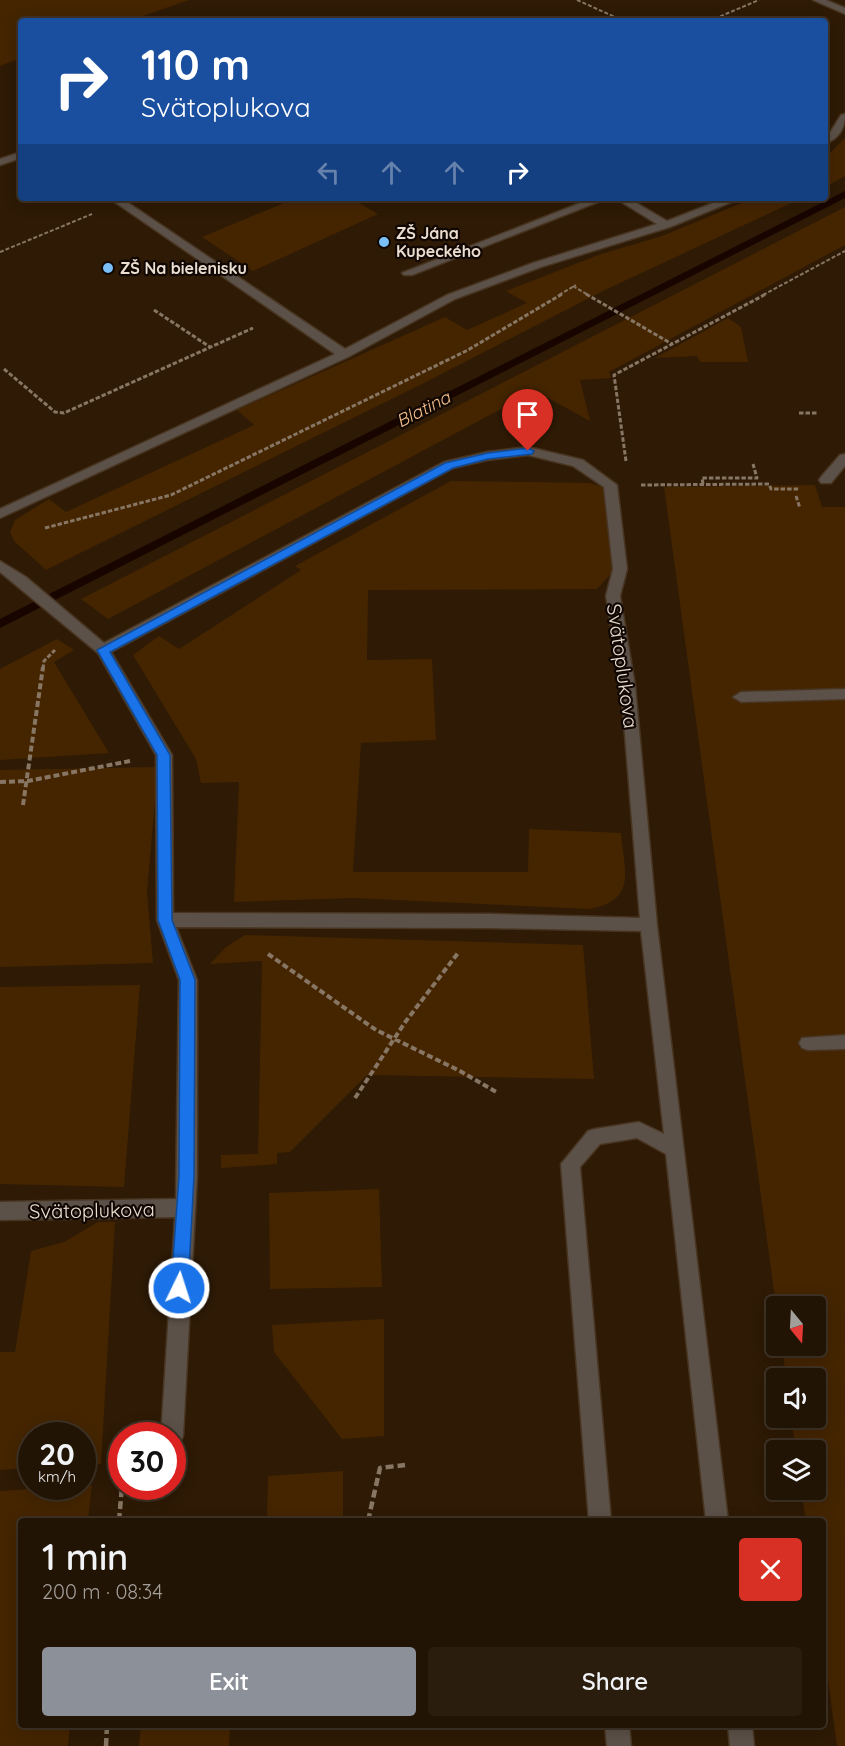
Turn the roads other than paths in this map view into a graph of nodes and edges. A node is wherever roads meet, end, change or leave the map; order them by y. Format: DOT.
graph roads {
  1 [pos="818,0"];
  2 [pos="845,11"];
  3 [pos="845,117"];
  4 [pos="828,139"];
  5 [pos="18,155"];
  6 [pos="0,162"];
  7 [pos="118,201"];
  8 [pos="595,201"];
  9 [pos="625,201"];
  10 [pos="727,201"];
  11 [pos="666,225"];
  12 [pos="408,273"];
  13 [pos="344,354"];
  14 [pos="845,458"];
  15 [pos="826,480"];
  16 [pos="0,513"];
  17 [pos="0,565"];
  18 [pos="103,650"];
  19 [pos="845,694"];
  20 [pos="741,697"];
  21 [pos="165,920"];
  22 [pos="649,924"];
  23 [pos="845,1042"];
  24 [pos="808,1043"];
  25 [pos="675,1150"];
  26 [pos="184,1208"];
  27 [pos="0,1211"];
  28 [pos="173,1422"];
  29 [pos="600,1518"];
  30 [pos="717,1518"];
  31 [pos="617,1728"];
  32 [pos="740,1728"];
  33 [pos="619,1746"];
  34 [pos="742,1746"];
  1 -- 2 [label="street"];
  3 -- 4 [label="street"];
  5 -- 6 [label="street"];
  7 -- 13 [label="street"];
  8 -- 12 [label="street"];
  9 -- 11 [label="street"];
  10 -- 11 [label="street"];
  11 -- 13 [label="street"];
  13 -- 16 [label="street"];
  14 -- 15 [label="street"];
  17 -- 18 [label="street, Svätoplukova"];
  18 -- 21 [label="street, Svätoplukova"];
  18 -- 22 [label="street, Svätoplukova"];
  19 -- 20 [label="street"];
  21 -- 22 [label="street"];
  21 -- 26 [label="street, Svätoplukova"];
  22 -- 25 [label="street, Svätoplukova"];
  23 -- 24 [label="street"];
  25 -- 29 [label="street"];
  25 -- 30 [label="street, Svätoplukova"];
  26 -- 27 [label="street, Svätoplukova"];
  26 -- 28 [label="street, Svätoplukova"];
  31 -- 33 [label="street"];
  32 -- 34 [label="street"];
}
